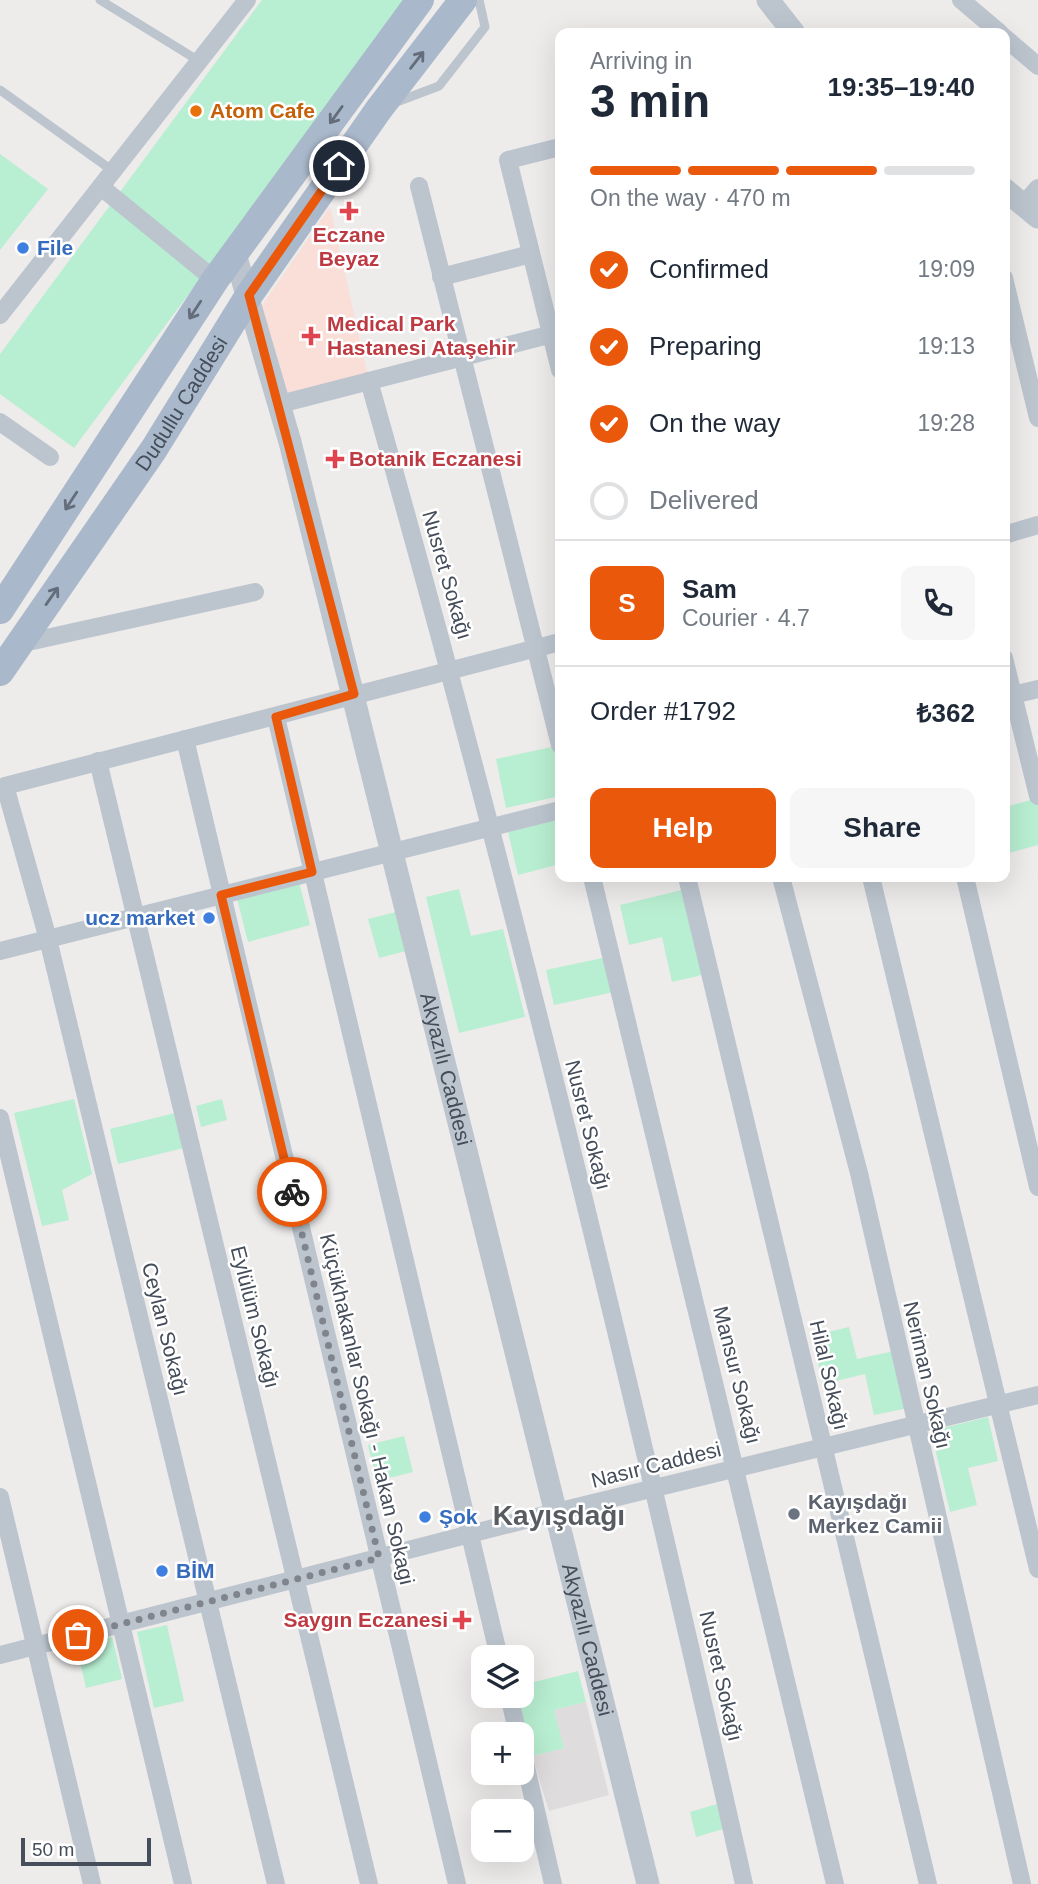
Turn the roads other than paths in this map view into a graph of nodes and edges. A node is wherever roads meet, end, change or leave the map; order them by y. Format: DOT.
graph roads {
  1 [pos="100,0"];
  2 [pos="247,0"];
  3 [pos="420,0"];
  4 [pos="463,0"];
  5 [pos="479,0"];
  6 [pos="768,0"];
  7 [pos="961,0"];
  8 [pos="790,28"];
  9 [pos="994,28"];
  10 [pos="1010,42"];
  11 [pos="199,61"];
  12 [pos="1038,66"];
  13 [pos="0,90"];
  14 [pos="379,108"];
  15 [pos="555,148"];
  16 [pos="113,171"];
  17 [pos="419,186"];
  18 [pos="101,187"];
  19 [pos="1010,192"];
  20 [pos="1033,203"];
  21 [pos="235,254"];
  22 [pos="531,254"];
  23 [pos="441,277"];
  24 [pos="215,280"];
  25 [pos="249,295"];
  26 [pos="1010,303"];
  27 [pos="0,314"];
  28 [pos="555,330"];
  29 [pos="555,333"];
  30 [pos="461,357"];
  31 [pos="369,381"];
  32 [pos="280,404"];
  33 [pos="1038,418"];
  34 [pos="0,422"];
  35 [pos="50,457"];
  36 [pos="1038,525"];
  37 [pos="1010,533"];
  38 [pos="255,592"];
  39 [pos="0,610"];
  40 [pos="555,643"];
  41 [pos="19,644"];
  42 [pos="536,646"];
  43 [pos="450,668"];
  44 [pos="0,672"];
  45 [pos="1038,689"];
  46 [pos="354,694"];
  47 [pos="1010,696"];
  48 [pos="1010,699"];
  49 [pos="276,717"];
  50 [pos="555,724"];
  51 [pos="185,739"];
  52 [pos="98,761"];
  53 [pos="1038,796"];
  54 [pos="555,811"];
  55 [pos="490,827"];
  56 [pos="392,852"];
  57 [pos="312,872"];
  58 [pos="593,882"];
  59 [pos="688,882"];
  60 [pos="782,882"];
  61 [pos="872,882"];
  62 [pos="966,882"];
  63 [pos="221,895"];
  64 [pos="135,917"];
  65 [pos="48,939"];
  66 [pos="0,951"];
  67 [pos="0,1118"];
  68 [pos="1038,1187"];
  69 [pos="1038,1395"];
  70 [pos="998,1405"];
  71 [pos="915,1425"];
  72 [pos="822,1448"];
  73 [pos="736,1469"];
  74 [pos="655,1488"];
  75 [pos="0,1497"];
  76 [pos="556,1513"];
  77 [pos="470,1535"];
  78 [pos="379,1558"];
  79 [pos="1038,1569"];
  80 [pos="296,1579"];
  81 [pos="208,1602"];
  82 [pos="121,1624"];
  83 [pos="496,1645"];
  84 [pos="35,1646"];
  85 [pos="0,1655"];
  86 [pos="530,1785"];
  87 [pos="92,1884"];
  88 [pos="183,1884"];
  89 [pos="276,1884"];
  90 [pos="369,1884"];
  91 [pos="457,1884"];
  92 [pos="554,1884"];
  93 [pos="648,1884"];
  94 [pos="744,1884"];
  95 [pos="835,1884"];
  96 [pos="928,1884"];
  97 [pos="1022,1884"];
  1 -- 11 [label="lane"];
  2 -- 11 [label="street"];
  3 -- 21 [label="main road, Dudullu Caddesi, one-way"];
  14 -- 4 [label="main road, Dudullu Caddesi, one-way"];
  5 -- 14 [label="lane"];
  6 -- 8 [label="street"];
  7 -- 9 [label="street"];
  10 -- 12 [label="street"];
  11 -- 16 [label="street"];
  13 -- 16 [label="lane"];
  14 -- 25 [label="main road, Dudullu Caddesi"];
  15 -- 22 [label="street"];
  16 -- 18 [label="street"];
  17 -- 23 [label="street"];
  18 -- 24 [label="street"];
  18 -- 27 [label="street"];
  19 -- 20 [label="street"];
  21 -- 24 [label="main road, Dudullu Caddesi"];
  21 -- 25 [label="street, Akyazılı Caddesi"];
  22 -- 23 [label="street"];
  22 -- 28 [label="street"];
  23 -- 30 [label="street"];
  24 -- 39 [label="main road, Dudullu Caddesi, one-way"];
  25 -- 32 [label="street, Akyazılı Caddesi"];
  41 -- 25 [label="main road, Dudullu Caddesi, one-way"];
  26 -- 33 [label="street"];
  29 -- 30 [label="street"];
  30 -- 31 [label="street"];
  30 -- 42 [label="street"];
  31 -- 32 [label="street"];
  31 -- 43 [label="street, Nusret Sokağı"];
  32 -- 46 [label="street, Akyazılı Caddesi"];
  34 -- 35 [label="street"];
  36 -- 37 [label="street"];
  38 -- 41 [label="street"];
  40 -- 42 [label="street"];
  41 -- 44 [label="main road, Dudullu Caddesi"];
  42 -- 43 [label="street"];
  42 -- 50 [label="street"];
  43 -- 46 [label="street"];
  43 -- 55 [label="street, Nusret Sokağı"];
  45 -- 47 [label="street"];
  46 -- 49 [label="street"];
  46 -- 56 [label="street, Akyazılı Caddesi"];
  48 -- 53 [label="street"];
  49 -- 51 [label="street"];
  49 -- 57 [label="street"];
  51 -- 52 [label="street"];
  51 -- 63 [label="street, Küçükhakanlar Sokağı - Hakan Sokagi"];
  52 -- 64 [label="street, Eylülüm Sokağı"];
  52 -- 65 [label="street, Ceylan Sokağı"];
  54 -- 55 [label="street"];
  55 -- 56 [label="street"];
  55 -- 74 [label="street, Nusret Sokağı"];
  56 -- 57 [label="street"];
  56 -- 76 [label="street, Akyazılı Caddesi"];
  57 -- 63 [label="street"];
  57 -- 77 [label="street"];
  58 -- 73 [label="street, Mansur Sokağı"];
  59 -- 72 [label="street, Hilal Sokağı"];
  60 -- 71 [label="street, Neriman Sokağı"];
  61 -- 70 [label="street"];
  62 -- 68 [label="street"];
  63 -- 64 [label="street"];
  63 -- 78 [label="street, Küçükhakanlar Sokağı - Hakan Sokagi"];
  64 -- 65 [label="street"];
  64 -- 80 [label="street, Eylülüm Sokağı"];
  65 -- 66 [label="street"];
  65 -- 81 [label="street, Ceylan Sokağı"];
  67 -- 82 [label="street"];
  69 -- 70 [label="street, Nasır Caddesi"];
  70 -- 71 [label="street, Nasır Caddesi"];
  70 -- 79 [label="street"];
  71 -- 72 [label="street, Nasır Caddesi"];
  71 -- 97 [label="street, Neriman Sokağı"];
  72 -- 73 [label="street, Nasır Caddesi"];
  72 -- 96 [label="street, Hilal Sokağı"];
  73 -- 74 [label="street, Nasır Caddesi"];
  73 -- 95 [label="street, Mansur Sokağı"];
  74 -- 76 [label="street, Nasır Caddesi"];
  74 -- 94 [label="street, Nusret Sokağı"];
  75 -- 84 [label="street"];
  76 -- 77 [label="street, Nasır Caddesi"];
  76 -- 93 [label="street, Akyazılı Caddesi"];
  77 -- 78 [label="street, Nasır Caddesi"];
  77 -- 83 [label="street"];
  78 -- 80 [label="street, Nasır Caddesi"];
  78 -- 91 [label="street, Küçükhakanlar Sokağı - Hakan Sokagi"];
  80 -- 81 [label="street, Nasır Caddesi"];
  80 -- 90 [label="street, Eylülüm Sokağı"];
  81 -- 82 [label="street, Nasır Caddesi"];
  81 -- 89 [label="street, Ceylan Sokağı"];
  82 -- 84 [label="street, Nasır Caddesi"];
  82 -- 88 [label="street"];
  84 -- 85 [label="street, Nasır Caddesi"];
  84 -- 87 [label="street"];
  86 -- 92 [label="street"];
}
